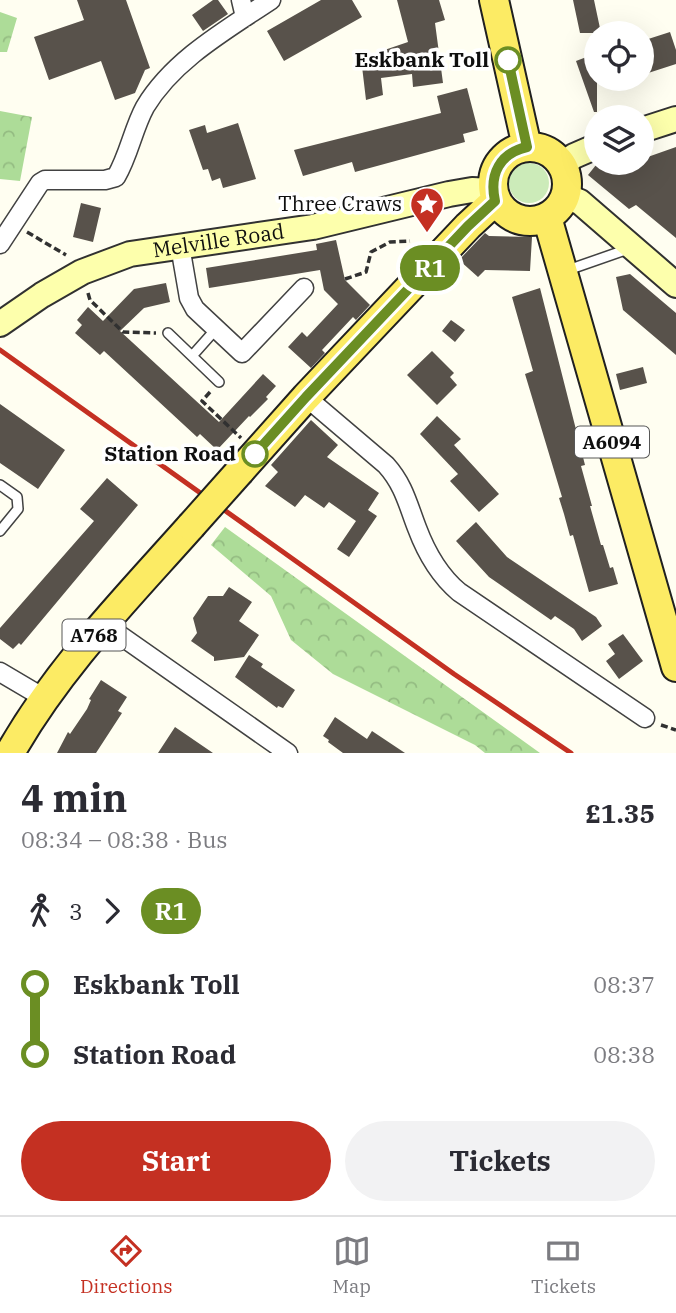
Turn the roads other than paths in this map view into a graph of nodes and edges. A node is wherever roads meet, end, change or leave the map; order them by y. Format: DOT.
graph roads {
  1 [pos="271,0"];
  2 [pos="494,0"];
  3 [pos="243,9"];
  4 [pos="676,119"];
  5 [pos="654,126"];
  6 [pos="527,147"];
  7 [pos="584,152"];
  8 [pos="562,165"];
  9 [pos="494,196"];
  10 [pos="565,196"];
  11 [pos="547,218"];
  12 [pos="0,244"];
  13 [pos="180,246"];
  14 [pos="632,248"];
  15 [pos="563,272"];
  16 [pos="676,285"];
  17 [pos="304,288"];
  18 [pos="0,324"];
  19 [pos="216,328"];
  20 [pos="168,333"];
  21 [pos="192,356"];
  22 [pos="219,382"];
  23 [pos="306,397"];
  24 [pos="0,485"];
  25 [pos="0,531"];
  26 [pos="104,624"];
  27 [pos="675,657"];
  28 [pos="0,672"];
  29 [pos="44,698"];
  30 [pos="645,718"];
  31 [pos="10,753"];
  32 [pos="288,753"];
  1 -- 3 [label="street"];
  2 -- 6 [label="main road"];
  3 -- 12 [label="street"];
  4 -- 5 [label="main road"];
  6 -- 8 [label="main road"];
  6 -- 9 [label="main road"];
  7 -- 8 [label="main road"];
  8 -- 10 [label="main road"];
  9 -- 11 [label="main road"];
  9 -- 13 [label="main road, Melville Road"];
  9 -- 23 [label="main road, A768"];
  10 -- 11 [label="main road"];
  10 -- 14 [label="main road"];
  11 -- 15 [label="main road, A6094"];
  13 -- 18 [label="main road, Melville Road"];
  13 -- 19 [label="street"];
  14 -- 15 [label="lane"];
  14 -- 16 [label="main road"];
  15 -- 27 [label="main road, A6094"];
  17 -- 19 [label="street"];
  19 -- 21 [label="lane"];
  20 -- 21 [label="lane"];
  21 -- 22 [label="lane"];
  23 -- 26 [label="main road, A768, bridge"];
  23 -- 30 [label="street"];
  24 -- 25 [label="lane"];
  26 -- 29 [label="main road, A768"];
  26 -- 32 [label="street"];
  28 -- 29 [label="street"];
  29 -- 31 [label="main road, A768"];
}
